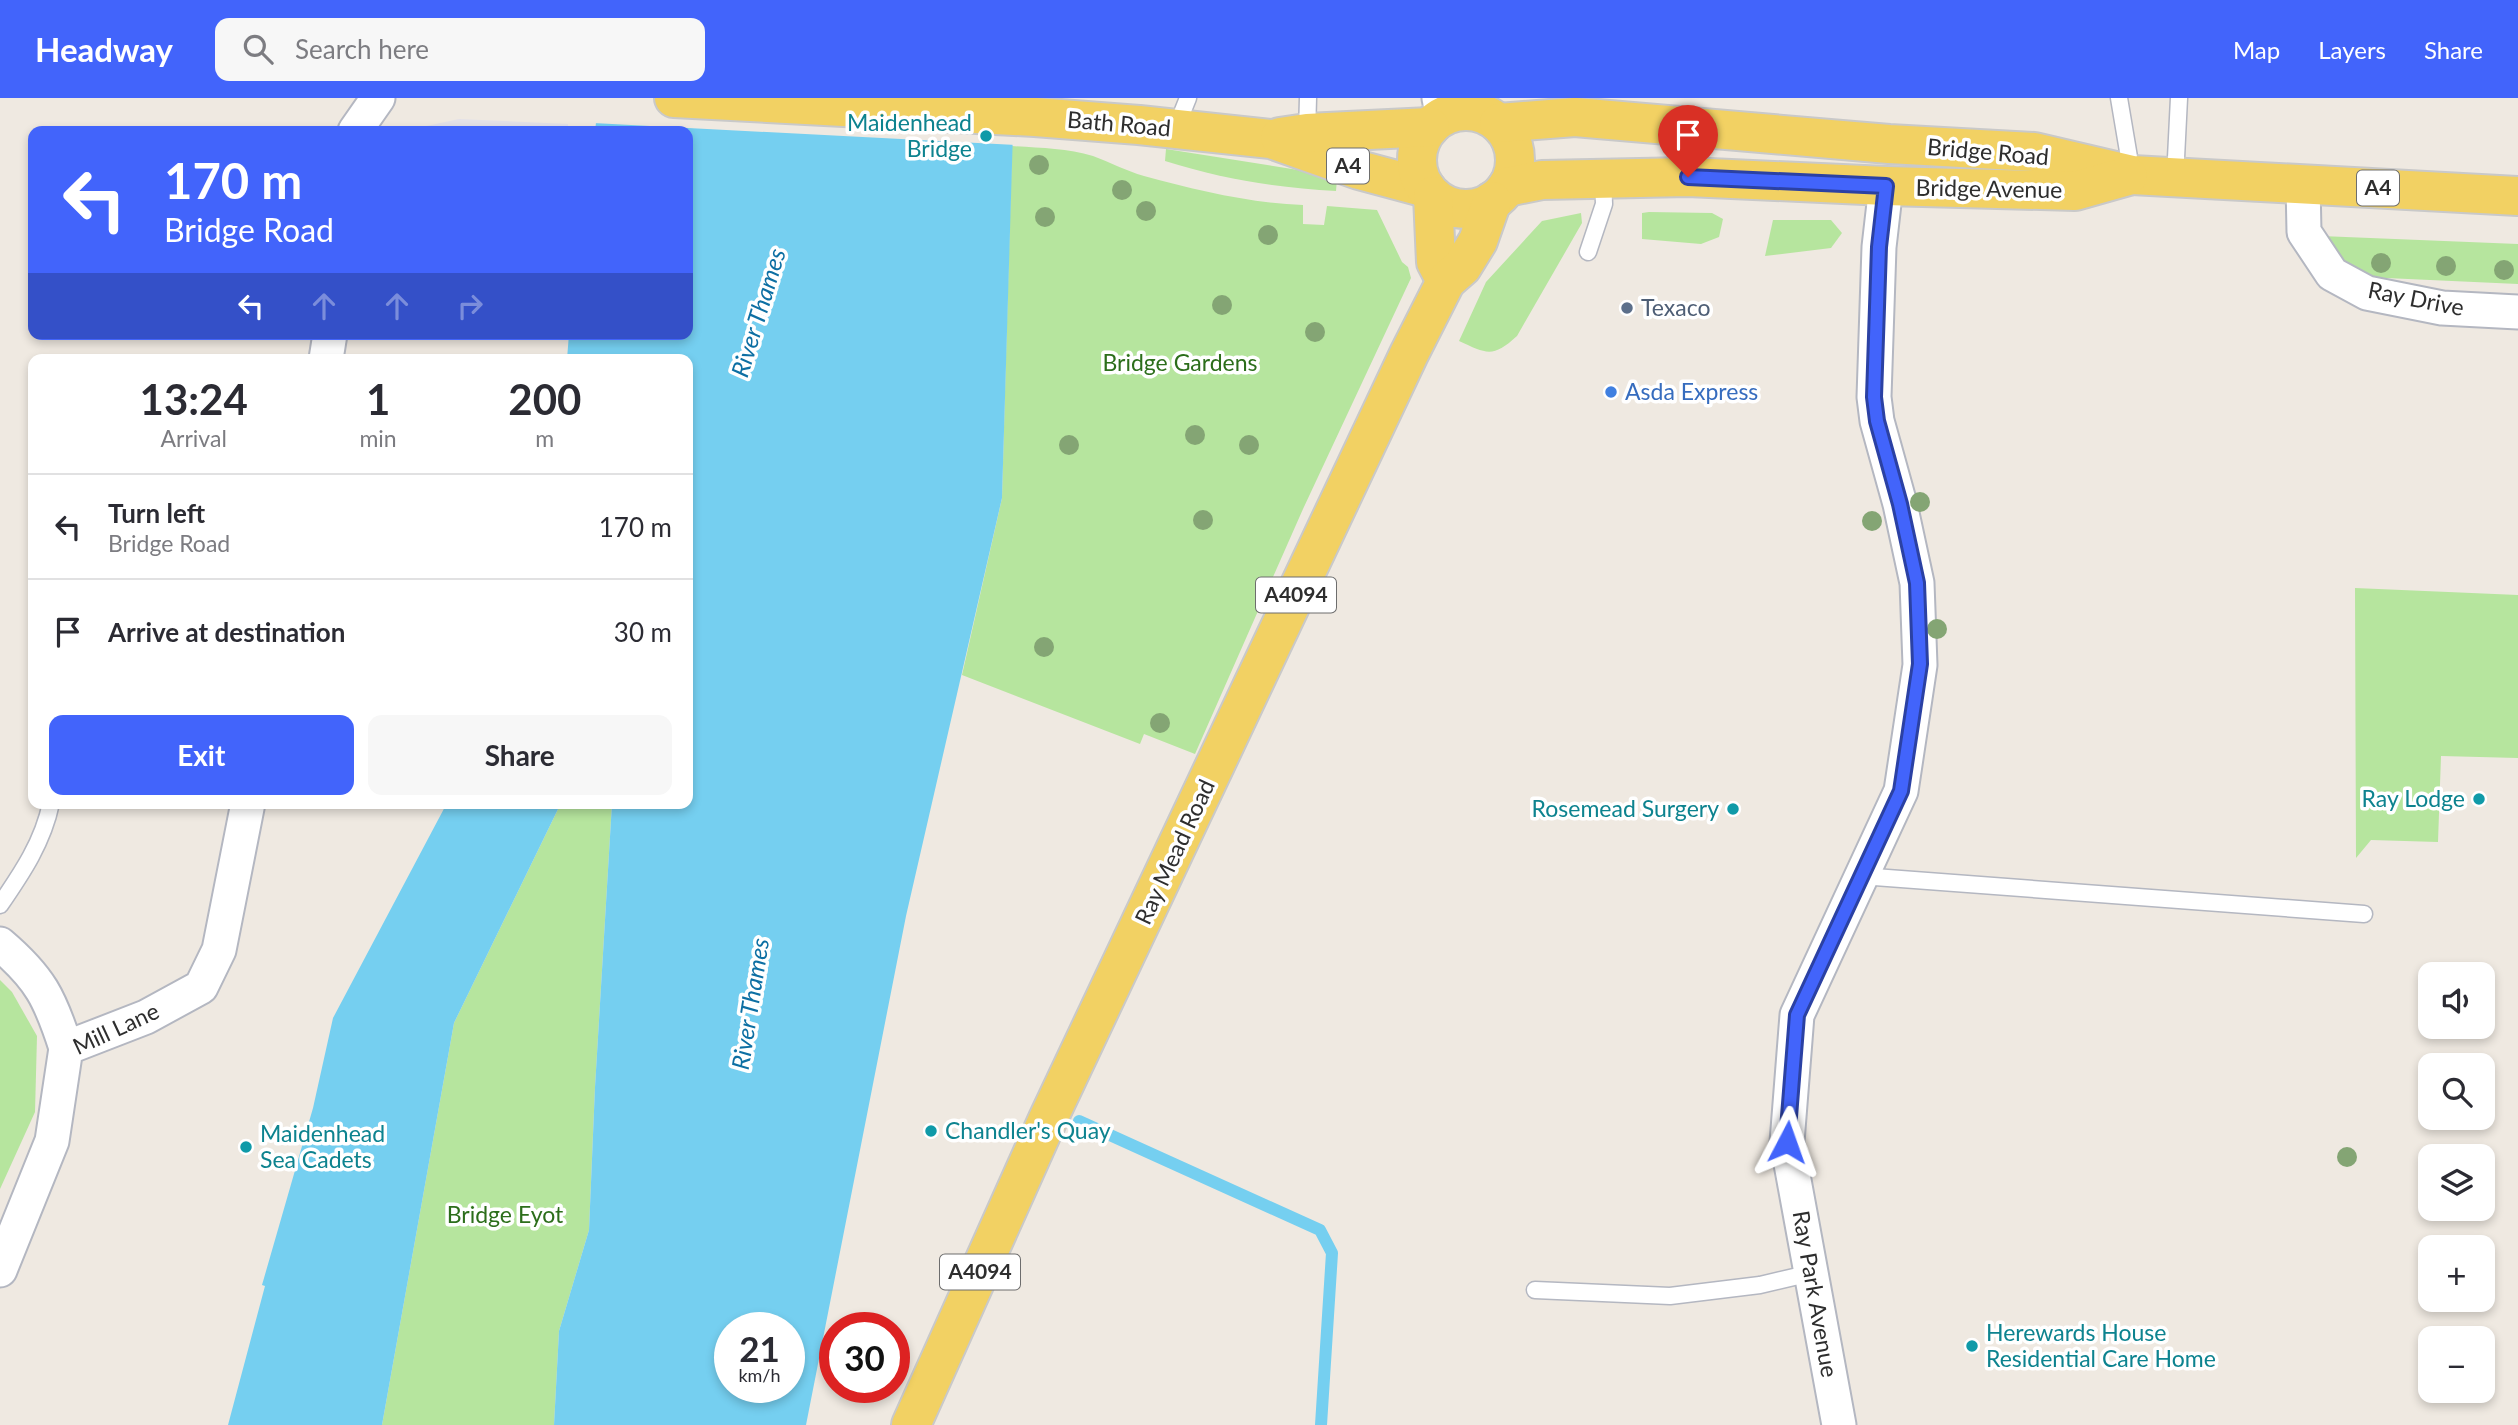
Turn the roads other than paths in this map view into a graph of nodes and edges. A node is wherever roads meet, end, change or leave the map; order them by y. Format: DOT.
graph roads {
  1 [pos="378,98"];
  2 [pos="674,98"];
  3 [pos="2119,98"];
  4 [pos="2179,98"];
  5 [pos="1569,107"];
  6 [pos="1437,114"];
  7 [pos="1168,117"];
  8 [pos="1295,123"];
  9 [pos="1499,123"];
  10 [pos="358,126"];
  11 [pos="2132,175"];
  12 [pos="1603,177"];
  13 [pos="2175,178"];
  14 [pos="2303,184"];
  15 [pos="1886,186"];
  16 [pos="1430,192"];
  17 [pos="1500,194"];
  18 [pos="2518,196"];
  19 [pos="1588,252"];
  20 [pos="1446,281"];
  21 [pos="2518,312"];
  22 [pos="50,809"];
  23 [pos="247,809"];
  24 [pos="1861,876"];
  25 [pos="0,905"];
  26 [pos="2364,914"];
  27 [pos="0,944"];
  28 [pos="66,1048"];
  29 [pos="0,1270"];
  30 [pos="1811,1273"];
  31 [pos="1535,1290"];
  32 [pos="911,1425"];
  33 [pos="1839,1425"];
  1 -- 10 [label="street"];
  2 -- 7 [label="main road, Bath Road / A4"];
  3 -- 11 [label="lane"];
  4 -- 13 [label="lane"];
  5 -- 9 [label="main road, Bridge Road / A4"];
  5 -- 11 [label="main road, Bridge Road / A4"];
  6 -- 8 [label="main road, Bath Road / A4"];
  6 -- 9 [label="main road, Bath Road / A4"];
  6 -- 16 [label="main road"];
  7 -- 8 [label="main road, Bath Road / A4"];
  8 -- 16 [label="main road, Bath Road / A4"];
  9 -- 17 [label="main road"];
  11 -- 13 [label="main road, Bridge Road / A4"];
  11 -- 15 [label="main road, Bridge Avenue / A4"];
  12 -- 15 [label="main road, A4"];
  12 -- 17 [label="main road, A4"];
  12 -- 19 [label="lane"];
  13 -- 14 [label="main road, Bridge Road / A4"];
  14 -- 18 [label="main road, Bridge Road / A4"];
  14 -- 21 [label="street, Ray Drive"];
  15 -- 24 [label="street, Ray Park Avenue"];
  16 -- 17 [label="main road, Bath Road / A4"];
  16 -- 20 [label="main road"];
  17 -- 20 [label="main road, Ray Mead Road / A4094"];
  20 -- 32 [label="main road, Ray Mead Road / A4094"];
  22 -- 25 [label="lane"];
  23 -- 28 [label="street, Mill Lane"];
  24 -- 26 [label="lane"];
  24 -- 30 [label="street, Ray Park Avenue"];
  27 -- 28 [label="street"];
  28 -- 29 [label="street, Mill Lane"];
  30 -- 31 [label="lane"];
  30 -- 33 [label="street, Ray Park Avenue"];
}
